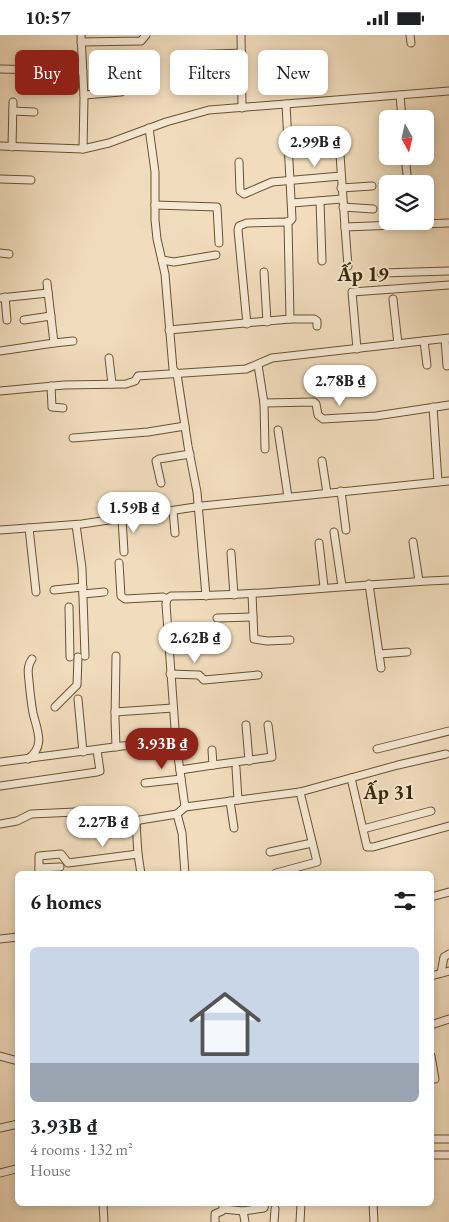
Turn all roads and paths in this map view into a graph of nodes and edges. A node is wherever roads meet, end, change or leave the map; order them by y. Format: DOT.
graph roads {
  1 [pos="146,35"];
  2 [pos="241,35"];
  3 [pos="81,38"];
  4 [pos="136,38"];
  5 [pos="242,50"];
  6 [pos="0,69"];
  7 [pos="83,71"];
  8 [pos="449,91"];
  9 [pos="84,95"];
  10 [pos="89,95"];
  11 [pos="242,95"];
  12 [pos="400,95"];
  13 [pos="13,102"];
  14 [pos="286,104"];
  15 [pos="242,108"];
  16 [pos="401,110"];
  17 [pos="13,111"];
  18 [pos="34,112"];
  19 [pos="148,127"];
  20 [pos="339,140"];
  21 [pos="0,147"];
  22 [pos="12,147"];
  23 [pos="83,149"];
  24 [pos="239,162"];
  25 [pos="341,176"];
  26 [pos="0,179"];
  27 [pos="31,180"];
  28 [pos="291,181"];
  29 [pos="372,186"];
  30 [pos="341,189"];
  31 [pos="320,201"];
  32 [pos="292,203"];
  33 [pos="342,203"];
  34 [pos="155,205"];
  35 [pos="373,209"];
  36 [pos="288,222"];
  37 [pos="434,223"];
  38 [pos="449,223"];
  39 [pos="379,225"];
  40 [pos="345,227"];
  41 [pos="219,243"];
  42 [pos="0,253"];
  43 [pos="9,254"];
  44 [pos="216,255"];
  45 [pos="162,260"];
  46 [pos="322,261"];
  47 [pos="348,265"];
  48 [pos="449,271"];
  49 [pos="264,272"];
  50 [pos="381,273"];
  51 [pos="47,283"];
  52 [pos="449,285"];
  53 [pos="48,293"];
  54 [pos="2,297"];
  55 [pos="393,299"];
  56 [pos="50,316"];
  57 [pos="290,319"];
  58 [pos="7,320"];
  59 [pos="24,320"];
  60 [pos="267,323"];
  61 [pos="247,324"];
  62 [pos="317,326"];
  63 [pos="170,330"];
  64 [pos="447,338"];
  65 [pos="73,341"];
  66 [pos="424,341"];
  67 [pos="54,343"];
  68 [pos="398,344"];
  69 [pos="357,349"];
  70 [pos="0,351"];
  71 [pos="109,358"];
  72 [pos="258,365"];
  73 [pos="427,365"];
  74 [pos="447,366"];
  75 [pos="177,374"];
  76 [pos="112,384"];
  77 [pos="51,386"];
  78 [pos="0,391"];
  79 [pos="264,403"];
  80 [pos="449,405"];
  81 [pos="63,407"];
  82 [pos="433,407"];
  83 [pos="185,426"];
  84 [pos="278,430"];
  85 [pos="73,438"];
  86 [pos="265,449"];
  87 [pos="190,454"];
  88 [pos="322,461"];
  89 [pos="449,481"];
  90 [pos="438,482"];
  91 [pos="161,483"];
  92 [pos="341,491"];
  93 [pos="327,493"];
  94 [pos="288,497"];
  95 [pos="198,507"];
  96 [pos="173,511"];
  97 [pos="122,518"];
  98 [pos="76,525"];
  99 [pos="29,528"];
  100 [pos="0,530"];
  101 [pos="346,530"];
  102 [pos="334,532"];
  103 [pos="175,533"];
  104 [pos="413,542"];
  105 [pos="319,543"];
  106 [pos="124,552"];
  107 [pos="231,553"];
  108 [pos="119,563"];
  109 [pos="449,580"];
  110 [pos="419,581"];
  111 [pos="369,584"];
  112 [pos="342,586"];
  113 [pos="324,587"];
  114 [pos="54,590"];
  115 [pos="83,591"];
  116 [pos="36,592"];
  117 [pos="104,593"];
  118 [pos="252,594"];
  119 [pos="234,595"];
  120 [pos="206,596"];
  121 [pos="167,599"];
  122 [pos="69,607"];
  123 [pos="253,617"];
  124 [pos="218,618"];
  125 [pos="290,640"];
  126 [pos="407,651"];
  127 [pos="379,654"];
  128 [pos="116,656"];
  129 [pos="78,657"];
  130 [pos="32,659"];
  131 [pos="381,668"];
  132 [pos="170,674"];
  133 [pos="258,675"];
  134 [pos="78,699"];
  135 [pos="55,707"];
  136 [pos="173,708"];
  137 [pos="115,713"];
  138 [pos="246,725"];
  139 [pos="268,725"];
  140 [pos="449,731"];
  141 [pos="176,741"];
  142 [pos="116,747"];
  143 [pos="377,749"];
  144 [pos="97,750"];
  145 [pos="212,751"];
  146 [pos="83,752"];
  147 [pos="446,754"];
  148 [pos="28,759"];
  149 [pos="249,761"];
  150 [pos="0,762"];
  151 [pos="213,765"];
  152 [pos="236,768"];
  153 [pos="180,770"];
  154 [pos="351,778"];
  155 [pos="181,779"];
  156 [pos="145,783"];
  157 [pos="0,786"];
  158 [pos="300,792"];
  159 [pos="238,800"];
  160 [pos="230,801"];
  161 [pos="185,807"];
  162 [pos="76,811"];
  163 [pos="431,811"];
  164 [pos="178,814"];
  165 [pos="0,823"];
  166 [pos="449,826"];
  167 [pos="234,828"];
  168 [pos="363,829"];
  169 [pos="312,843"];
  170 [pos="270,852"];
  171 [pos="138,854"];
  172 [pos="60,867"];
  173 [pos="39,871"];
  174 [pos="141,871"];
  175 [pos="185,871"];
  176 [pos="284,871"];
  177 [pos="449,892"];
  178 [pos="434,896"];
  179 [pos="15,937"];
  180 [pos="0,939"];
  181 [pos="449,954"];
  182 [pos="449,971"];
  183 [pos="441,973"];
  184 [pos="434,974"];
  185 [pos="449,1019"];
  186 [pos="434,1024"];
  187 [pos="0,1056"];
  188 [pos="15,1060"];
  189 [pos="434,1073"];
  190 [pos="435,1079"];
  191 [pos="15,1126"];
  192 [pos="0,1128"];
  193 [pos="434,1139"];
  194 [pos="449,1139"];
  195 [pos="434,1155"];
  196 [pos="449,1155"];
  197 [pos="15,1169"];
  198 [pos="0,1173"];
  199 [pos="103,1206"];
  200 [pos="224,1206"];
  201 [pos="264,1206"];
  202 [pos="301,1206"];
  203 [pos="373,1206"];
  204 [pos="275,1209"];
  205 [pos="243,1211"];
  206 [pos="104,1222"];
  207 [pos="215,1222"];
  208 [pos="245,1222"];
  209 [pos="274,1222"];
  210 [pos="300,1222"];
  211 [pos="374,1222"];
  1 -- 4 [label="street"];
  2 -- 5 [label="street"];
  3 -- 4 [label="street"];
  3 -- 7 [label="street"];
  6 -- 7 [label="street"];
  7 -- 9 [label="street"];
  8 -- 12 [label="street"];
  9 -- 10 [label="street"];
  9 -- 23 [label="street"];
  11 -- 15 [label="street"];
  12 -- 14 [label="street"];
  12 -- 16 [label="street"];
  13 -- 17 [label="street"];
  14 -- 15 [label="street"];
  14 -- 28 [label="street"];
  15 -- 19 [label="street"];
  17 -- 18 [label="street"];
  17 -- 22 [label="street"];
  19 -- 23 [label="street"];
  19 -- 34 [label="street"];
  20 -- 25 [label="street"];
  21 -- 22 [label="street"];
  22 -- 23 [label="street"];
  24 -- 28 [label="street"];
  25 -- 28 [label="street"];
  25 -- 30 [label="street"];
  26 -- 27 [label="street"];
  28 -- 32 [label="street"];
  29 -- 30 [label="street"];
  30 -- 33 [label="street"];
  31 -- 32 [label="street"];
  31 -- 33 [label="street"];
  31 -- 46 [label="street"];
  32 -- 36 [label="street"];
  33 -- 35 [label="street"];
  33 -- 40 [label="street"];
  34 -- 41 [label="street"];
  34 -- 45 [label="street"];
  36 -- 57 [label="street"];
  36 -- 61 [label="street"];
  37 -- 38 [label="street"];
  39 -- 40 [label="street"];
  40 -- 47 [label="street"];
  42 -- 43 [label="street"];
  44 -- 45 [label="street"];
  45 -- 63 [label="street"];
  48 -- 50 [label="street"];
  49 -- 60 [label="street"];
  51 -- 53 [label="street"];
  52 -- 69 [label="street"];
  53 -- 54 [label="street"];
  53 -- 56 [label="street"];
  54 -- 58 [label="street"];
  55 -- 68 [label="street"];
  56 -- 59 [label="street"];
  56 -- 67 [label="street"];
  57 -- 60 [label="street"];
  57 -- 62 [label="street"];
  60 -- 61 [label="street"];
  61 -- 63 [label="street"];
  63 -- 75 [label="street"];
  64 -- 66 [label="street"];
  64 -- 74 [label="street"];
  65 -- 67 [label="street"];
  66 -- 68 [label="street"];
  66 -- 73 [label="street"];
  67 -- 70 [label="street"];
  68 -- 69 [label="street"];
  69 -- 72 [label="street"];
  71 -- 76 [label="street"];
  72 -- 75 [label="street"];
  72 -- 79 [label="street"];
  75 -- 76 [label="street"];
  75 -- 83 [label="street"];
  76 -- 77 [label="street"];
  77 -- 78 [label="street"];
  77 -- 81 [label="street"];
  79 -- 82 [label="street"];
  79 -- 86 [label="street"];
  80 -- 82 [label="street"];
  82 -- 90 [label="street"];
  83 -- 85 [label="street"];
  83 -- 87 [label="street"];
  84 -- 94 [label="street"];
  87 -- 91 [label="street"];
  87 -- 95 [label="street"];
  88 -- 93 [label="street"];
  89 -- 90 [label="street"];
  90 -- 92 [label="street"];
  92 -- 93 [label="street"];
  92 -- 101 [label="street"];
  93 -- 94 [label="street"];
  94 -- 95 [label="street"];
  95 -- 96 [label="street"];
  95 -- 120 [label="street"];
  96 -- 97 [label="street"];
  96 -- 103 [label="street"];
  97 -- 98 [label="street"];
  97 -- 106 [label="street"];
  98 -- 99 [label="street"];
  98 -- 115 [label="street"];
  99 -- 100 [label="street"];
  99 -- 116 [label="street"];
  102 -- 112 [label="street"];
  104 -- 110 [label="street"];
  105 -- 113 [label="street"];
  107 -- 119 [label="street"];
  108 -- 121 [label="street"];
  109 -- 110 [label="street"];
  110 -- 111 [label="street"];
  111 -- 112 [label="street"];
  111 -- 127 [label="street"];
  112 -- 113 [label="street"];
  113 -- 118 [label="street"];
  114 -- 115 [label="street"];
  115 -- 117 [label="street"];
  115 -- 129 [label="street"];
  118 -- 119 [label="street"];
  118 -- 123 [label="street"];
  119 -- 120 [label="street"];
  120 -- 121 [label="street"];
  121 -- 132 [label="street"];
  122 -- 129 [label="street"];
  123 -- 124 [label="street"];
  123 -- 125 [label="street"];
  126 -- 127 [label="street"];
  127 -- 131 [label="street"];
  128 -- 137 [label="street"];
  129 -- 135 [label="street"];
  130 -- 148 [label="street"];
  132 -- 133 [label="street"];
  132 -- 136 [label="street"];
  134 -- 146 [label="street"];
  136 -- 137 [label="street"];
  136 -- 141 [label="street"];
  137 -- 142 [label="street"];
  138 -- 149 [label="street"];
  139 -- 149 [label="street"];
  140 -- 143 [label="street"];
  141 -- 142 [label="street"];
  141 -- 153 [label="street"];
  142 -- 144 [label="street"];
  144 -- 146 [label="street"];
  144 -- 157 [label="street"];
  145 -- 151 [label="street"];
  146 -- 148 [label="street"];
  147 -- 154 [label="street"];
  148 -- 150 [label="street"];
  149 -- 151 [label="street"];
  151 -- 153 [label="street"];
  152 -- 159 [label="street"];
  153 -- 155 [label="street"];
  154 -- 158 [label="street"];
  154 -- 168 [label="street"];
  155 -- 156 [label="street"];
  155 -- 161 [label="street"];
  158 -- 159 [label="street"];
  158 -- 169 [label="street"];
  159 -- 160 [label="street"];
  160 -- 161 [label="street"];
  160 -- 167 [label="street"];
  161 -- 164 [label="street"];
  162 -- 165 [label="street"];
  163 -- 168 [label="street"];
  164 -- 171 [label="street"];
  164 -- 175 [label="street"];
  166 -- 168 [label="street"];
  169 -- 170 [label="street"];
  169 -- 176 [label="street"];
  171 -- 173 [label="street"];
  171 -- 174 [label="street"];
  172 -- 173 [label="street"];
  177 -- 178 [label="street"];
  179 -- 180 [label="street"];
  181 -- 183 [label="street"];
  182 -- 183 [label="street"];
  183 -- 184 [label="street"];
  185 -- 186 [label="street"];
  187 -- 188 [label="street"];
  189 -- 190 [label="street"];
  191 -- 192 [label="street"];
  193 -- 194 [label="street"];
  195 -- 196 [label="street"];
  197 -- 198 [label="street"];
  199 -- 206 [label="street"];
  200 -- 205 [label="street"];
  200 -- 207 [label="street"];
  201 -- 205 [label="street"];
  202 -- 210 [label="street"];
  203 -- 211 [label="street"];
  204 -- 209 [label="street"];
  205 -- 208 [label="street"];
}
